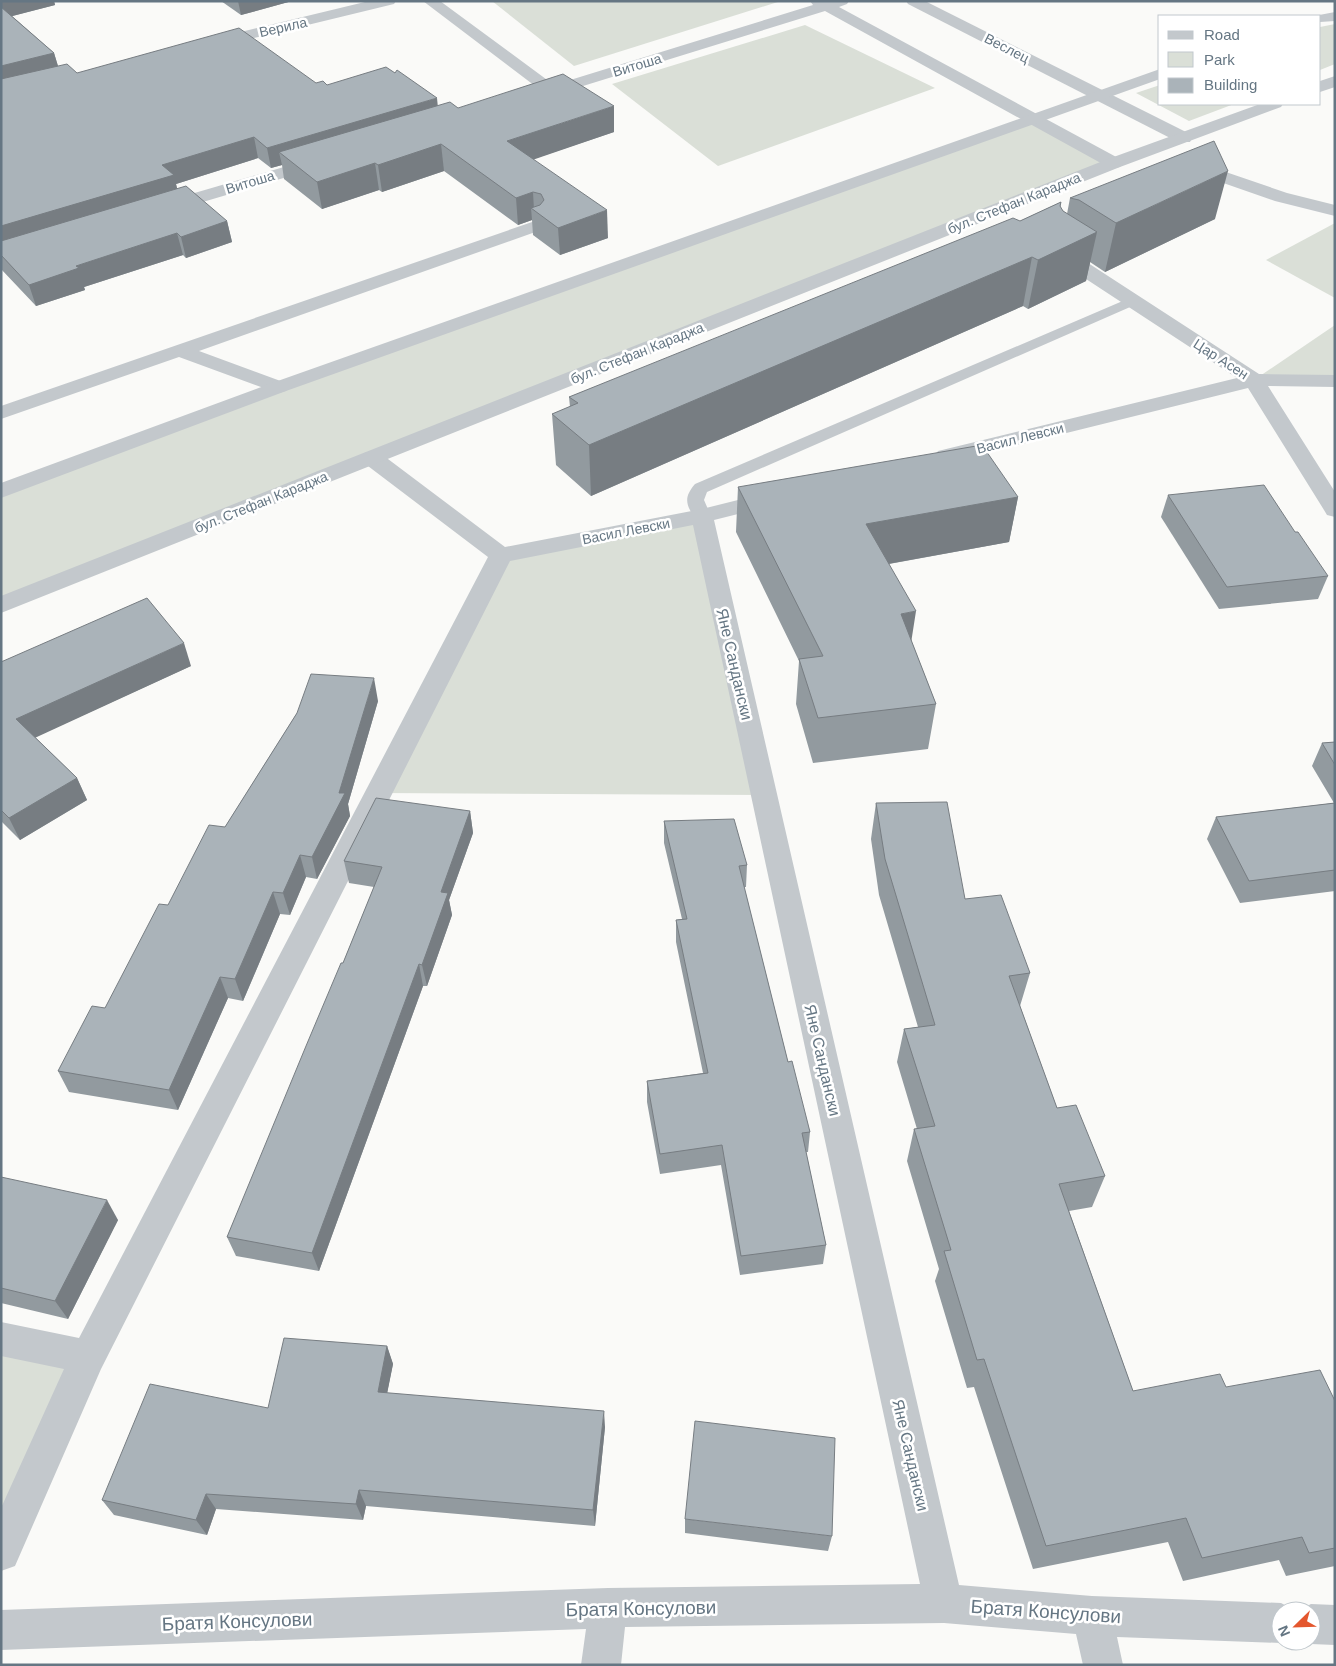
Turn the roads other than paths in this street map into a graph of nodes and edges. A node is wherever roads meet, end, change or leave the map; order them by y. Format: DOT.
graph roads {
  1 [pos="389,1"];
  2 [pos="430,1"];
  3 [pos="913,1"];
  4 [pos="829,3"];
  5 [pos="1335,16"];
  6 [pos="1321,18"];
  7 [pos="195,48"];
  8 [pos="1158,75"];
  9 [pos="1335,81"];
  10 [pos="1321,87"];
  11 [pos="552,91"];
  12 [pos="1100,96"];
  13 [pos="524,100"];
  14 [pos="1272,105"];
  15 [pos="1033,119"];
  16 [pos="1184,138"];
  17 [pos="334,157"];
  18 [pos="1114,163"];
  19 [pos="1152,167"];
  20 [pos="1172,169"];
  21 [pos="1211,173"];
  22 [pos="1335,211"];
  23 [pos="144,214"];
  24 [pos="535,226"];
  25 [pos="1061,254"];
  26 [pos="1132,301"];
  27 [pos="181,351"];
  28 [pos="1254,380"];
  29 [pos="1335,381"];
  30 [pos="279,387"];
  31 [pos="1,413"];
  32 [pos="372,458"];
  33 [pos="925,461"];
  34 [pos="1,491"];
  35 [pos="789,495"];
  36 [pos="1335,510"];
  37 [pos="702,516"];
  38 [pos="501,555"];
  39 [pos="1,605"];
  40 [pos="1,1339"];
  41 [pos="88,1357"];
  42 [pos="1,1552"];
  43 [pos="944,1603"];
  44 [pos="608,1608"];
  45 [pos="1092,1616"];
  46 [pos="1271,1623"];
  47 [pos="1321,1624"];
  48 [pos="1335,1625"];
  49 [pos="1,1630"];
  50 [pos="601,1665"];
  51 [pos="1103,1665"];
  1 -- 7 [label="street, Верила"];
  2 -- 11 [label="street"];
  3 -- 12 [label="street, Веслец"];
  4 -- 11 [label="street, Витоша"];
  4 -- 15 [label="street"];
  5 -- 6 [label="street"];
  8 -- 12 [label="street"];
  9 -- 10 [label="street"];
  11 -- 13 [label="street, Витоша"];
  12 -- 15 [label="street"];
  12 -- 16 [label="street, Веслец"];
  14 -- 16 [label="street, бул. Стефан Караджа"];
  15 -- 18 [label="street"];
  15 -- 30 [label="street"];
  16 -- 18 [label="street, бул. Стефан Караджа"];
  16 -- 21 [label="street"];
  17 -- 23 [label="street, Витоша"];
  18 -- 19 [label="street"];
  18 -- 32 [label="street, бул. Стефан Караджа"];
  20 -- 21 [label="street"];
  21 -- 22 [label="street"];
  24 -- 27 [label="street"];
  25 -- 26 [label="street, Цар Асен"];
  26 -- 28 [label="street, Цар Асен"];
  26 -- 37 [label="lane"];
  27 -- 30 [label="street"];
  27 -- 31 [label="street"];
  28 -- 29 [label="street, Васил Левски"];
  28 -- 33 [label="street, Васил Левски"];
  28 -- 36 [label="street, Цар Асен"];
  30 -- 34 [label="street"];
  32 -- 38 [label="street"];
  32 -- 39 [label="street, бул. Стефан Караджа"];
  35 -- 37 [label="street, Васил Левски"];
  37 -- 38 [label="street, Васил Левски"];
  37 -- 43 [label="street, Яне Сандански"];
  38 -- 41 [label="street"];
  40 -- 41 [label="street"];
  41 -- 42 [label="street"];
  43 -- 44 [label="street, Братя Консулови"];
  43 -- 45 [label="street, Братя Консулови"];
  44 -- 49 [label="street, Братя Консулови"];
  44 -- 50 [label="street"];
  45 -- 46 [label="street, Братя Консулови"];
  45 -- 51 [label="street"];
  47 -- 48 [label="street"];
}
